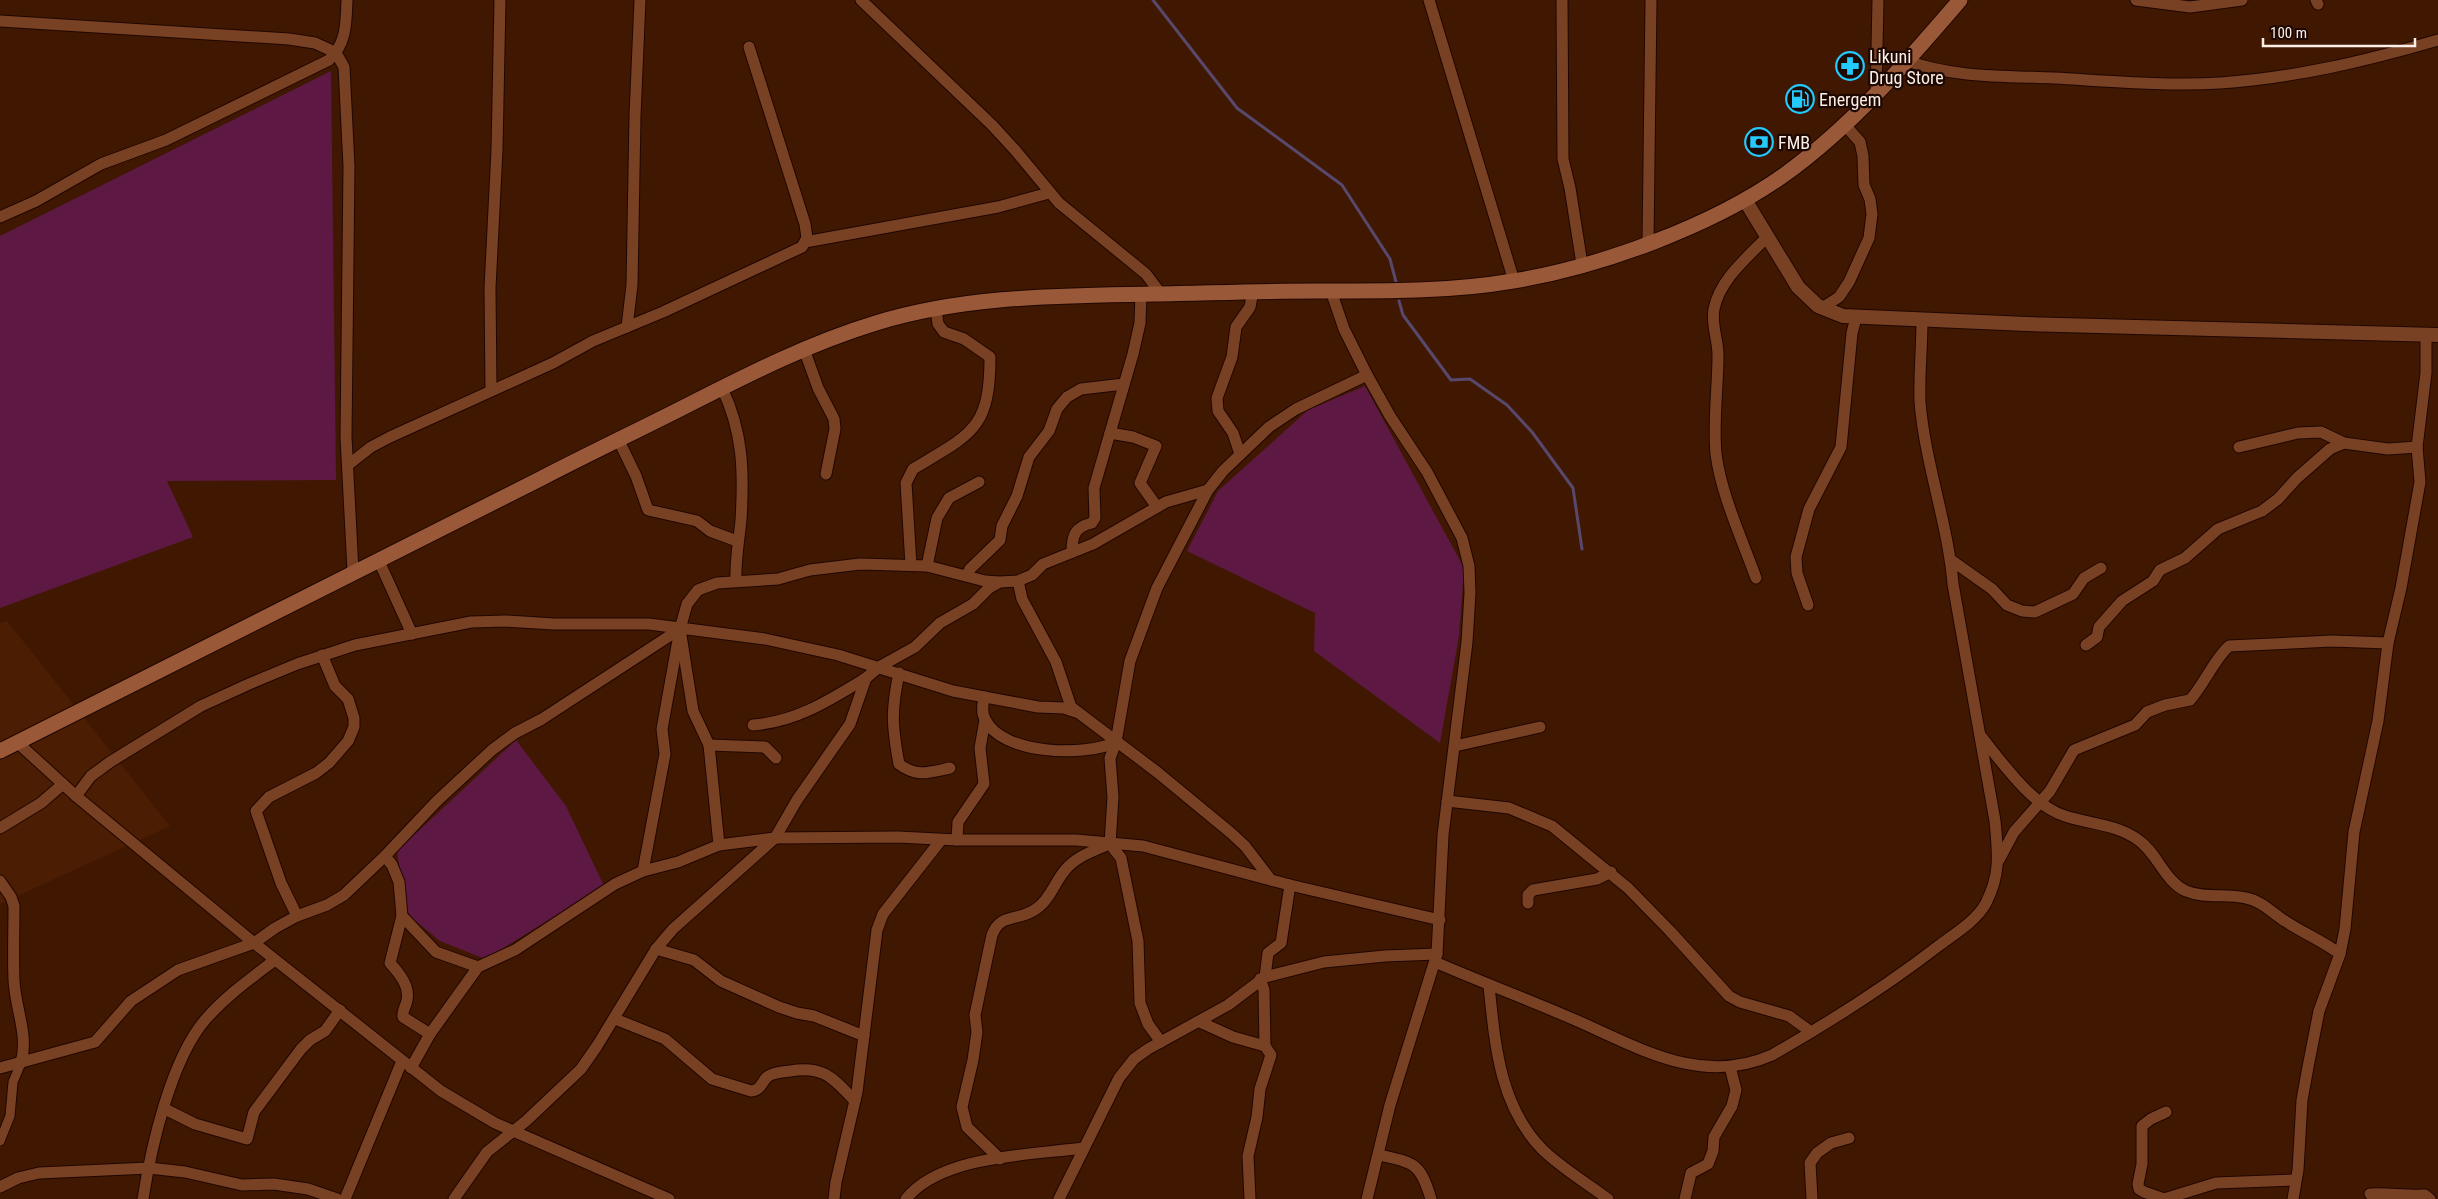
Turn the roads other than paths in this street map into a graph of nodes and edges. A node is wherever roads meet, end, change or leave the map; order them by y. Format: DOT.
graph roads {
  1 [pos="347,0"];
  2 [pos="500,0"];
  3 [pos="640,0"];
  4 [pos="861,0"];
  5 [pos="1429,0"];
  6 [pos="1562,0"];
  7 [pos="1651,0"];
  8 [pos="1878,0"];
  9 [pos="1960,0"];
  10 [pos="2136,0"];
  11 [pos="2242,0"];
  12 [pos="0,21"];
  13 [pos="2438,40"];
  14 [pos="750,47"];
  15 [pos="336,53"];
  16 [pos="1908,61"];
  17 [pos="1876,96"];
  18 [pos="1845,125"];
  19 [pos="1050,193"];
  20 [pos="1745,200"];
  21 [pos="0,217"];
  22 [pos="1768,236"];
  23 [pos="805,242"];
  24 [pos="1648,243"];
  25 [pos="1582,264"];
  26 [pos="1514,281"];
  27 [pos="1253,291"];
  28 [pos="1331,291"];
  29 [pos="1141,294"];
  30 [pos="1161,294"];
  31 [pos="1822,308"];
  32 [pos="936,309"];
  33 [pos="1856,318"];
  34 [pos="1922,321"];
  35 [pos="627,327"];
  36 [pos="2432,334"];
  37 [pos="804,349"];
  38 [pos="1367,375"];
  39 [pos="1124,384"];
  40 [pos="722,388"];
  41 [pos="491,390"];
  42 [pos="1110,433"];
  43 [pos="618,439"];
  44 [pos="2344,443"];
  45 [pos="2239,447"];
  46 [pos="2417,447"];
  47 [pos="1240,454"];
  48 [pos="348,465"];
  49 [pos="826,474"];
  50 [pos="979,482"];
  51 [pos="1208,490"];
  52 [pos="1157,507"];
  53 [pos="737,541"];
  54 [pos="1072,552"];
  55 [pos="378,559"];
  56 [pos="1951,560"];
  57 [pos="911,565"];
  58 [pos="927,566"];
  59 [pos="2101,568"];
  60 [pos="353,571"];
  61 [pos="967,576"];
  62 [pos="1756,578"];
  63 [pos="736,581"];
  64 [pos="1018,581"];
  65 [pos="1000,582"];
  66 [pos="1808,605"];
  67 [pos="680,629"];
  68 [pos="412,634"];
  69 [pos="2388,643"];
  70 [pos="2086,645"];
  71 [pos="322,654"];
  72 [pos="879,667"];
  73 [pos="899,674"];
  74 [pos="866,678"];
  75 [pos="984,697"];
  76 [pos="1076,712"];
  77 [pos="985,720"];
  78 [pos="753,725"];
  79 [pos="1540,727"];
  80 [pos="1979,733"];
  81 [pos="1116,742"];
  82 [pos="18,743"];
  83 [pos="709,746"];
  84 [pos="1454,746"];
  85 [pos="0,752"];
  86 [pos="776,758"];
  87 [pos="950,768"];
  88 [pos="64,784"];
  89 [pos="76,796"];
  90 [pos="1447,801"];
  91 [pos="2041,802"];
  92 [pos="0,828"];
  93 [pos="775,838"];
  94 [pos="941,840"];
  95 [pos="956,840"];
  96 [pos="719,844"];
  97 [pos="1110,844"];
  98 [pos="385,856"];
  99 [pos="1999,860"];
  100 [pos="643,871"];
  101 [pos="1611,872"];
  102 [pos="1271,880"];
  103 [pos="0,881"];
  104 [pos="1290,885"];
  105 [pos="1528,903"];
  106 [pos="297,916"];
  107 [pos="402,916"];
  108 [pos="1440,920"];
  109 [pos="254,943"];
  110 [pos="656,949"];
  111 [pos="2340,954"];
  112 [pos="1436,958"];
  113 [pos="275,960"];
  114 [pos="478,967"];
  115 [pos="1263,978"];
  116 [pos="1489,986"];
  117 [pos="340,1010"];
  118 [pos="614,1019"];
  119 [pos="1200,1022"];
  120 [pos="1811,1032"];
  121 [pos="430,1034"];
  122 [pos="864,1036"];
  123 [pos="1161,1042"];
  124 [pos="1265,1046"];
  125 [pos="21,1063"];
  126 [pos="406,1065"];
  127 [pos="1730,1067"];
  128 [pos="0,1068"];
  129 [pos="855,1100"];
  130 [pos="165,1109"];
  131 [pos="2166,1112"];
  132 [pos="515,1131"];
  133 [pos="1849,1138"];
  134 [pos="0,1141"];
  135 [pos="1083,1148"];
  136 [pos="1379,1156"];
  137 [pos="1000,1159"];
  138 [pos="149,1168"];
  139 [pos="2295,1180"];
  140 [pos="0,1187"];
  141 [pos="2370,1194"];
  142 [pos="656,1197"];
  143 [pos="143,1199"];
  144 [pos="337,1199"];
  145 [pos="345,1199"];
  146 [pos="454,1199"];
  147 [pos="669,1199"];
  148 [pos="834,1199"];
  149 [pos="906,1199"];
  150 [pos="1059,1199"];
  151 [pos="1250,1199"];
  152 [pos="1368,1199"];
  153 [pos="1432,1199"];
  154 [pos="1608,1199"];
  155 [pos="1685,1199"];
  156 [pos="1812,1199"];
  157 [pos="2293,1199"];
  158 [pos="2430,1199"];
  1 -- 15 [label="street"];
  2 -- 41 [label="street"];
  3 -- 35 [label="street"];
  4 -- 19 [label="street"];
  5 -- 26 [label="street"];
  6 -- 25 [label="street"];
  7 -- 24 [label="street"];
  8 -- 17 [label="street"];
  9 -- 16 [label="main road"];
  10 -- 11 [label="street"];
  12 -- 15 [label="street"];
  13 -- 16 [label="street"];
  14 -- 23 [label="street"];
  15 -- 21 [label="street"];
  15 -- 48 [label="street"];
  16 -- 17 [label="main road"];
  17 -- 18 [label="main road"];
  18 -- 20 [label="main road"];
  18 -- 31 [label="street"];
  19 -- 23 [label="street"];
  19 -- 30 [label="street"];
  20 -- 22 [label="street"];
  20 -- 24 [label="main road"];
  22 -- 31 [label="street"];
  22 -- 62 [label="street"];
  23 -- 35 [label="street"];
  24 -- 25 [label="main road"];
  25 -- 26 [label="main road"];
  26 -- 28 [label="main road"];
  27 -- 28 [label="main road"];
  27 -- 30 [label="main road"];
  27 -- 47 [label="street"];
  28 -- 38 [label="street"];
  29 -- 30 [label="main road"];
  29 -- 32 [label="main road"];
  29 -- 39 [label="street"];
  31 -- 33 [label="street"];
  32 -- 37 [label="main road"];
  32 -- 57 [label="street"];
  33 -- 34 [label="street"];
  33 -- 66 [label="street"];
  34 -- 36 [label="street"];
  34 -- 56 [label="street"];
  35 -- 41 [label="street"];
  36 -- 46 [label="street"];
  37 -- 40 [label="main road"];
  37 -- 49 [label="street"];
  38 -- 47 [label="street"];
  38 -- 84 [label="street"];
  39 -- 42 [label="street"];
  39 -- 61 [label="street"];
  40 -- 43 [label="main road"];
  40 -- 53 [label="street"];
  41 -- 48 [label="street"];
  42 -- 52 [label="street"];
  42 -- 54 [label="street"];
  43 -- 53 [label="street"];
  43 -- 55 [label="main road"];
  44 -- 45 [label="street"];
  44 -- 46 [label="street"];
  44 -- 70 [label="street"];
  46 -- 69 [label="street"];
  47 -- 51 [label="street"];
  48 -- 60 [label="street"];
  50 -- 58 [label="street"];
  51 -- 52 [label="street"];
  51 -- 81 [label="street"];
  52 -- 54 [label="street"];
  53 -- 63 [label="street"];
  54 -- 64 [label="street"];
  55 -- 60 [label="main road"];
  55 -- 68 [label="street"];
  56 -- 59 [label="street"];
  56 -- 80 [label="street"];
  57 -- 58 [label="street"];
  57 -- 63 [label="street"];
  58 -- 61 [label="street"];
  60 -- 82 [label="main road"];
  61 -- 65 [label="street"];
  63 -- 67 [label="street"];
  64 -- 65 [label="street"];
  64 -- 76 [label="street"];
  65 -- 72 [label="street"];
  67 -- 68 [label="street"];
  67 -- 72 [label="street"];
  67 -- 83 [label="street"];
  67 -- 98 [label="street"];
  67 -- 100 [label="street"];
  68 -- 71 [label="street"];
  69 -- 91 [label="street"];
  69 -- 111 [label="street"];
  71 -- 89 [label="street"];
  71 -- 106 [label="street"];
  72 -- 73 [label="street"];
  72 -- 74 [label="street"];
  73 -- 75 [label="street"];
  73 -- 87 [label="street"];
  74 -- 78 [label="street"];
  74 -- 93 [label="street"];
  75 -- 76 [label="street"];
  75 -- 77 [label="street"];
  76 -- 81 [label="street"];
  77 -- 81 [label="street"];
  77 -- 95 [label="street"];
  79 -- 84 [label="street"];
  80 -- 91 [label="street"];
  80 -- 99 [label="street"];
  81 -- 97 [label="street"];
  81 -- 102 [label="street"];
  82 -- 85 [label="main road"];
  82 -- 88 [label="street"];
  83 -- 86 [label="street"];
  83 -- 96 [label="street"];
  84 -- 90 [label="street"];
  88 -- 89 [label="street"];
  88 -- 92 [label="street"];
  89 -- 109 [label="street"];
  90 -- 101 [label="street"];
  90 -- 108 [label="street"];
  91 -- 99 [label="street"];
  91 -- 111 [label="street"];
  93 -- 94 [label="street"];
  93 -- 96 [label="street"];
  93 -- 110 [label="street"];
  94 -- 95 [label="street"];
  94 -- 122 [label="street"];
  95 -- 97 [label="street"];
  96 -- 100 [label="street"];
  97 -- 102 [label="street"];
  97 -- 123 [label="street"];
  97 -- 137 [label="street"];
  98 -- 106 [label="street"];
  98 -- 107 [label="street"];
  99 -- 120 [label="street"];
  100 -- 114 [label="street"];
  101 -- 105 [label="street"];
  101 -- 120 [label="street"];
  102 -- 104 [label="street"];
  103 -- 125 [label="street"];
  104 -- 108 [label="street"];
  104 -- 115 [label="street"];
  106 -- 109 [label="street"];
  107 -- 114 [label="street"];
  107 -- 121 [label="street"];
  108 -- 112 [label="street"];
  109 -- 113 [label="street"];
  109 -- 125 [label="street"];
  110 -- 118 [label="street"];
  110 -- 122 [label="street"];
  111 -- 139 [label="street"];
  112 -- 115 [label="street"];
  112 -- 116 [label="street"];
  112 -- 136 [label="street"];
  113 -- 117 [label="street"];
  113 -- 130 [label="street"];
  114 -- 121 [label="street"];
  115 -- 119 [label="street"];
  115 -- 124 [label="street"];
  116 -- 127 [label="street"];
  116 -- 154 [label="street"];
  117 -- 126 [label="street"];
  117 -- 130 [label="street"];
  118 -- 129 [label="street"];
  118 -- 132 [label="street"];
  119 -- 123 [label="street"];
  119 -- 124 [label="street"];
  120 -- 127 [label="street"];
  121 -- 126 [label="street"];
  122 -- 129 [label="street"];
  123 -- 135 [label="street"];
  124 -- 151 [label="street"];
  125 -- 128 [label="street"];
  125 -- 134 [label="street"];
  126 -- 132 [label="street"];
  126 -- 145 [label="street"];
  127 -- 155 [label="street"];
  129 -- 148 [label="street"];
  130 -- 138 [label="street"];
  131 -- 139 [label="street"];
  132 -- 142 [label="street"];
  132 -- 146 [label="street"];
  133 -- 156 [label="street"];
  135 -- 137 [label="street"];
  135 -- 150 [label="street"];
  136 -- 152 [label="street"];
  136 -- 153 [label="street"];
  137 -- 149 [label="street"];
  138 -- 140 [label="street"];
  138 -- 143 [label="street"];
  138 -- 144 [label="street"];
  139 -- 157 [label="street"];
  141 -- 158 [label="street"];
  142 -- 147 [label="street"];
}
